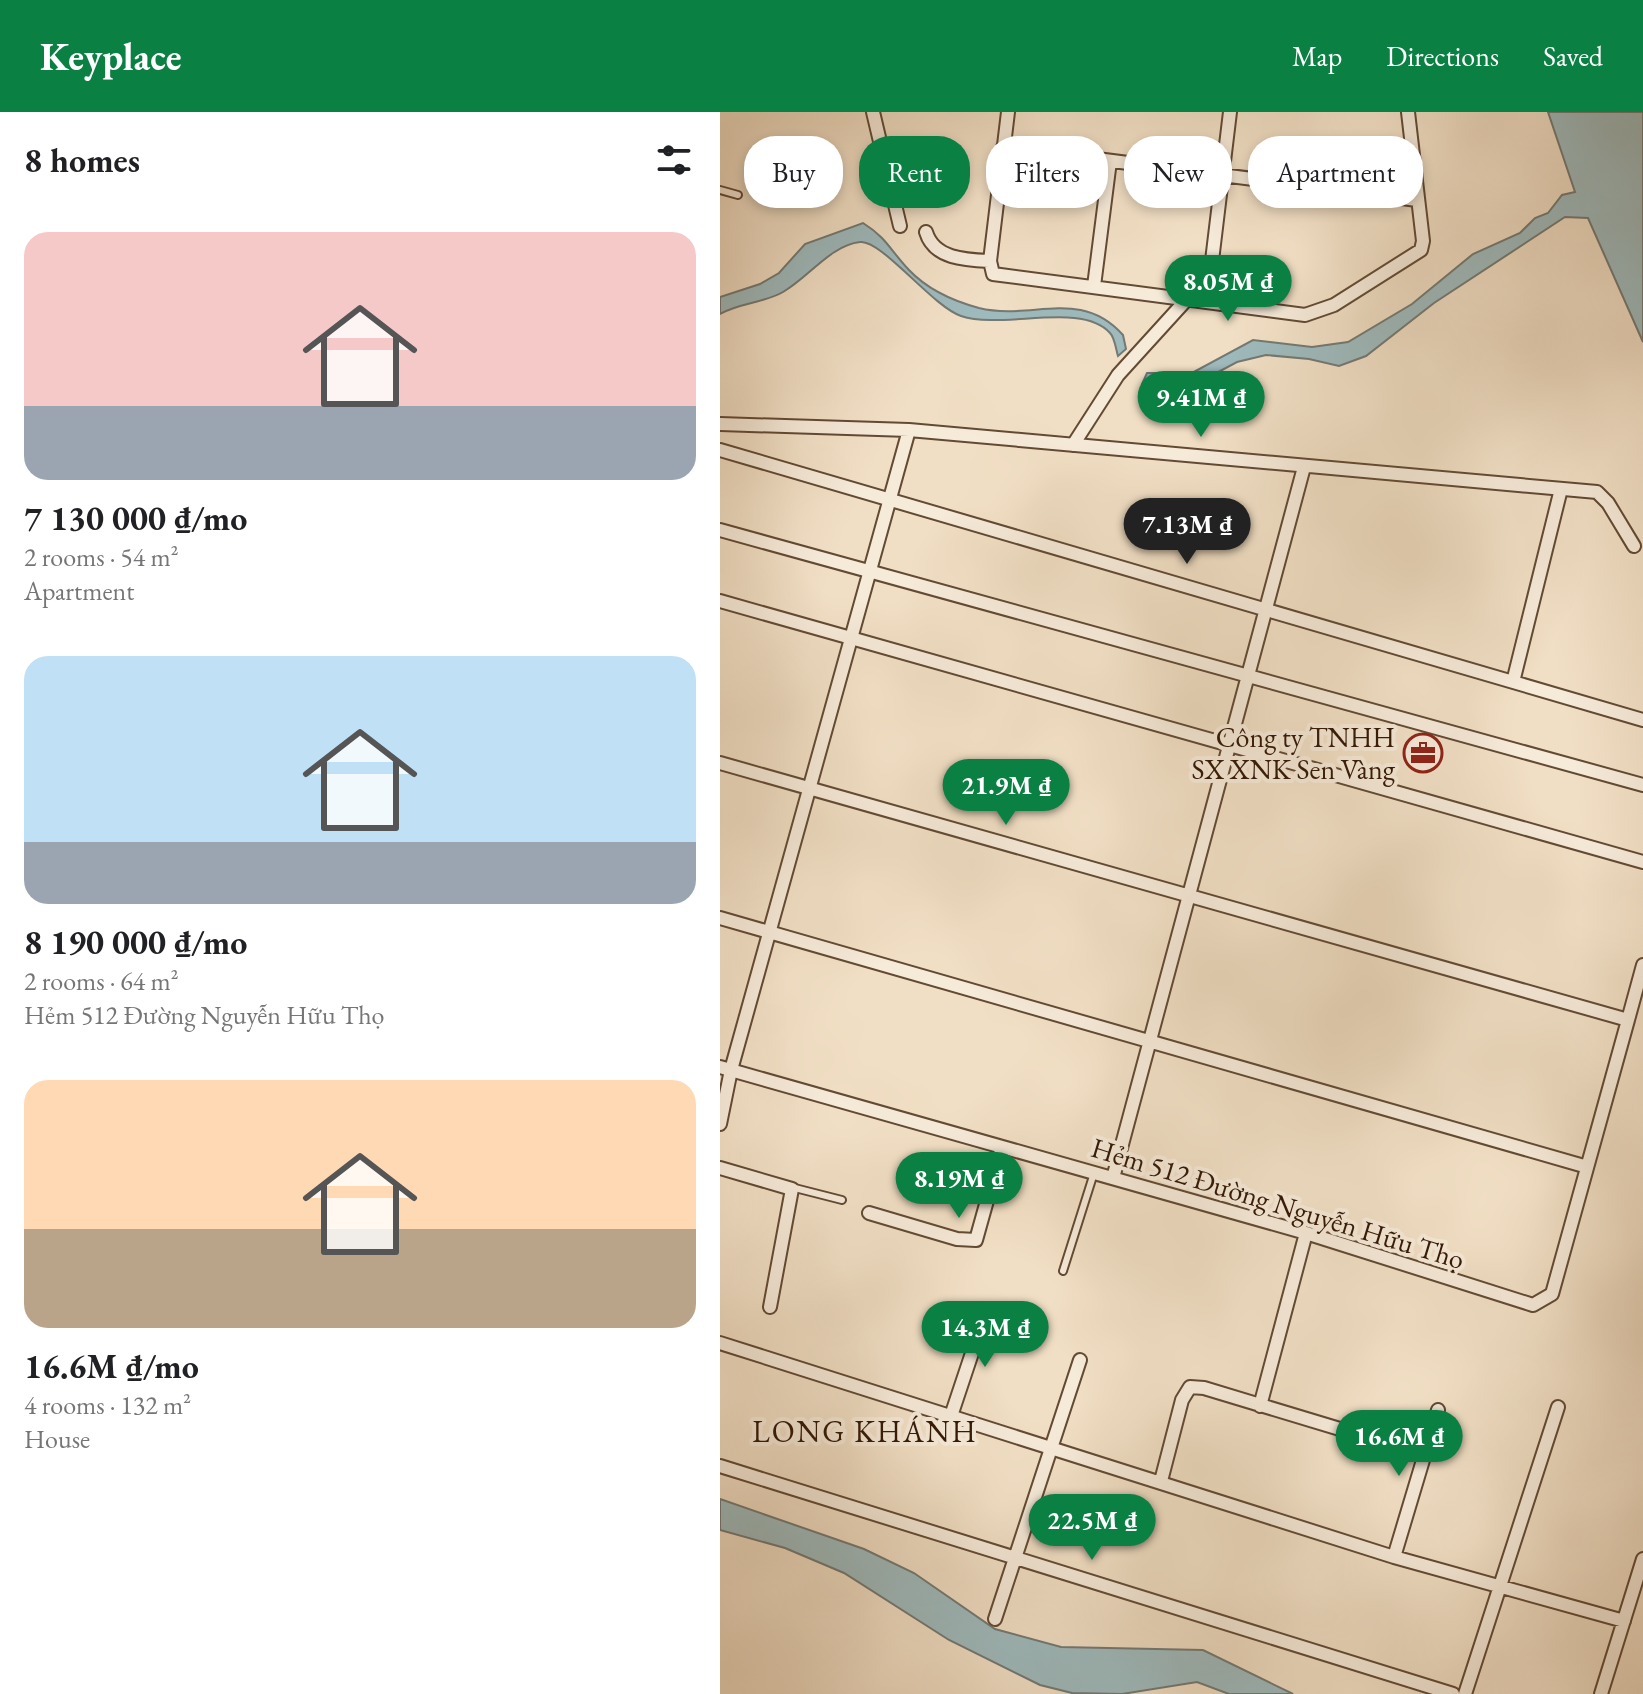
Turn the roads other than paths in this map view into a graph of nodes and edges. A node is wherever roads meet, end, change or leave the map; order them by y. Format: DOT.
graph roads {
  1 [pos="873,112"];
  2 [pos="1008,112"];
  3 [pos="1230,112"];
  4 [pos="1408,112"];
  5 [pos="1005,136"];
  6 [pos="1227,136"];
  7 [pos="1410,136"];
  8 [pos="1110,161"];
  9 [pos="1124,163"];
  10 [pos="720,190"];
  11 [pos="738,195"];
  12 [pos="996,208"];
  13 [pos="1218,208"];
  14 [pos="1418,208"];
  15 [pos="900,226"];
  16 [pos="926,232"];
  17 [pos="990,261"];
  18 [pos="1094,286"];
  19 [pos="1188,298"];
  20 [pos="1207,302"];
  21 [pos="720,424"];
  22 [pos="909,430"];
  23 [pos="1073,445"];
  24 [pos="720,450"];
  25 [pos="1304,467"];
  26 [pos="1561,489"];
  27 [pos="890,499"];
  28 [pos="720,530"];
  29 [pos="1634,546"];
  30 [pos="870,571"];
  31 [pos="720,601"];
  32 [pos="1267,608"];
  33 [pos="852,638"];
  34 [pos="1249,676"];
  35 [pos="1513,682"];
  36 [pos="1643,720"];
  37 [pos="1231,745"];
  38 [pos="720,763"];
  39 [pos="1643,785"];
  40 [pos="811,790"];
  41 [pos="1643,862"];
  42 [pos="1191,898"];
  43 [pos="720,918"];
  44 [pos="770,933"];
  45 [pos="1643,965"];
  46 [pos="1628,1020"];
  47 [pos="1151,1042"];
  48 [pos="725,1068"];
  49 [pos="720,1124"];
  50 [pos="1002,1147"];
  51 [pos="1584,1166"];
  52 [pos="720,1168"];
  53 [pos="1094,1173"];
  54 [pos="1113,1178"];
  55 [pos="791,1187"];
  56 [pos="842,1200"];
  57 [pos="869,1213"];
  58 [pos="1306,1233"];
  59 [pos="1063,1271"];
  60 [pos="770,1307"];
  61 [pos="986,1311"];
  62 [pos="720,1343"];
  63 [pos="1080,1360"];
  64 [pos="1260,1406"];
  65 [pos="1558,1407"];
  66 [pos="1438,1410"];
  67 [pos="951,1416"];
  68 [pos="1052,1447"];
  69 [pos="1426,1455"];
  70 [pos="720,1466"];
  71 [pos="1161,1481"];
  72 [pos="1394,1557"];
  73 [pos="1018,1558"];
  74 [pos="1643,1559"];
  75 [pos="1499,1587"];
  76 [pos="995,1619"];
  77 [pos="1624,1621"];
  78 [pos="1453,1694"];
  79 [pos="1465,1694"];
  80 [pos="1601,1694"];
  1 -- 15 [label="street"];
  2 -- 5 [label="street"];
  3 -- 6 [label="street"];
  4 -- 7 [label="street"];
  8 -- 9 [label="street"];
  8 -- 18 [label="street"];
  10 -- 11 [label="lane"];
  12 -- 17 [label="street"];
  13 -- 20 [label="street"];
  14 -- 20 [label="street"];
  16 -- 17 [label="street"];
  17 -- 18 [label="street"];
  18 -- 19 [label="street"];
  19 -- 20 [label="street"];
  19 -- 23 [label="street"];
  21 -- 22 [label="street"];
  22 -- 23 [label="street"];
  22 -- 27 [label="street"];
  23 -- 25 [label="street"];
  24 -- 27 [label="street"];
  25 -- 26 [label="street"];
  25 -- 32 [label="street"];
  26 -- 29 [label="street"];
  26 -- 35 [label="street"];
  27 -- 30 [label="street"];
  27 -- 32 [label="street"];
  28 -- 30 [label="street"];
  30 -- 33 [label="street"];
  30 -- 34 [label="street"];
  31 -- 33 [label="street"];
  32 -- 34 [label="street"];
  32 -- 35 [label="street"];
  33 -- 37 [label="street"];
  33 -- 40 [label="street"];
  34 -- 37 [label="street"];
  34 -- 39 [label="street"];
  35 -- 36 [label="street"];
  37 -- 41 [label="street"];
  37 -- 42 [label="street"];
  38 -- 40 [label="street"];
  40 -- 42 [label="street"];
  40 -- 44 [label="street"];
  42 -- 46 [label="street"];
  42 -- 47 [label="street"];
  43 -- 44 [label="street"];
  44 -- 47 [label="street"];
  44 -- 48 [label="street"];
  45 -- 46 [label="street"];
  46 -- 51 [label="street"];
  47 -- 51 [label="street"];
  47 -- 54 [label="street"];
  48 -- 49 [label="street"];
  48 -- 50 [label="street, Hẻm 512 Đường Nguyễn Hữu Thọ"];
  50 -- 53 [label="street, Hẻm 512 Đường Nguyễn Hữu Thọ"];
  50 -- 57 [label="street"];
  51 -- 58 [label="street, Hẻm 512 Đường Nguyễn Hữu Thọ"];
  52 -- 55 [label="street"];
  53 -- 54 [label="street, Hẻm 512 Đường Nguyễn Hữu Thọ"];
  53 -- 59 [label="lane"];
  54 -- 58 [label="street, Hẻm 512 Đường Nguyễn Hữu Thọ"];
  55 -- 56 [label="lane"];
  55 -- 60 [label="street"];
  58 -- 64 [label="street"];
  61 -- 67 [label="street"];
  62 -- 67 [label="street"];
  63 -- 68 [label="street"];
  64 -- 69 [label="street"];
  64 -- 71 [label="street"];
  65 -- 75 [label="street"];
  66 -- 69 [label="street"];
  67 -- 68 [label="street"];
  68 -- 71 [label="street"];
  68 -- 73 [label="street"];
  69 -- 72 [label="street"];
  70 -- 73 [label="street"];
  71 -- 72 [label="street"];
  72 -- 75 [label="street"];
  73 -- 76 [label="street"];
  73 -- 78 [label="street"];
  74 -- 77 [label="street"];
  75 -- 77 [label="street"];
  75 -- 79 [label="street"];
  77 -- 80 [label="street"];
}
